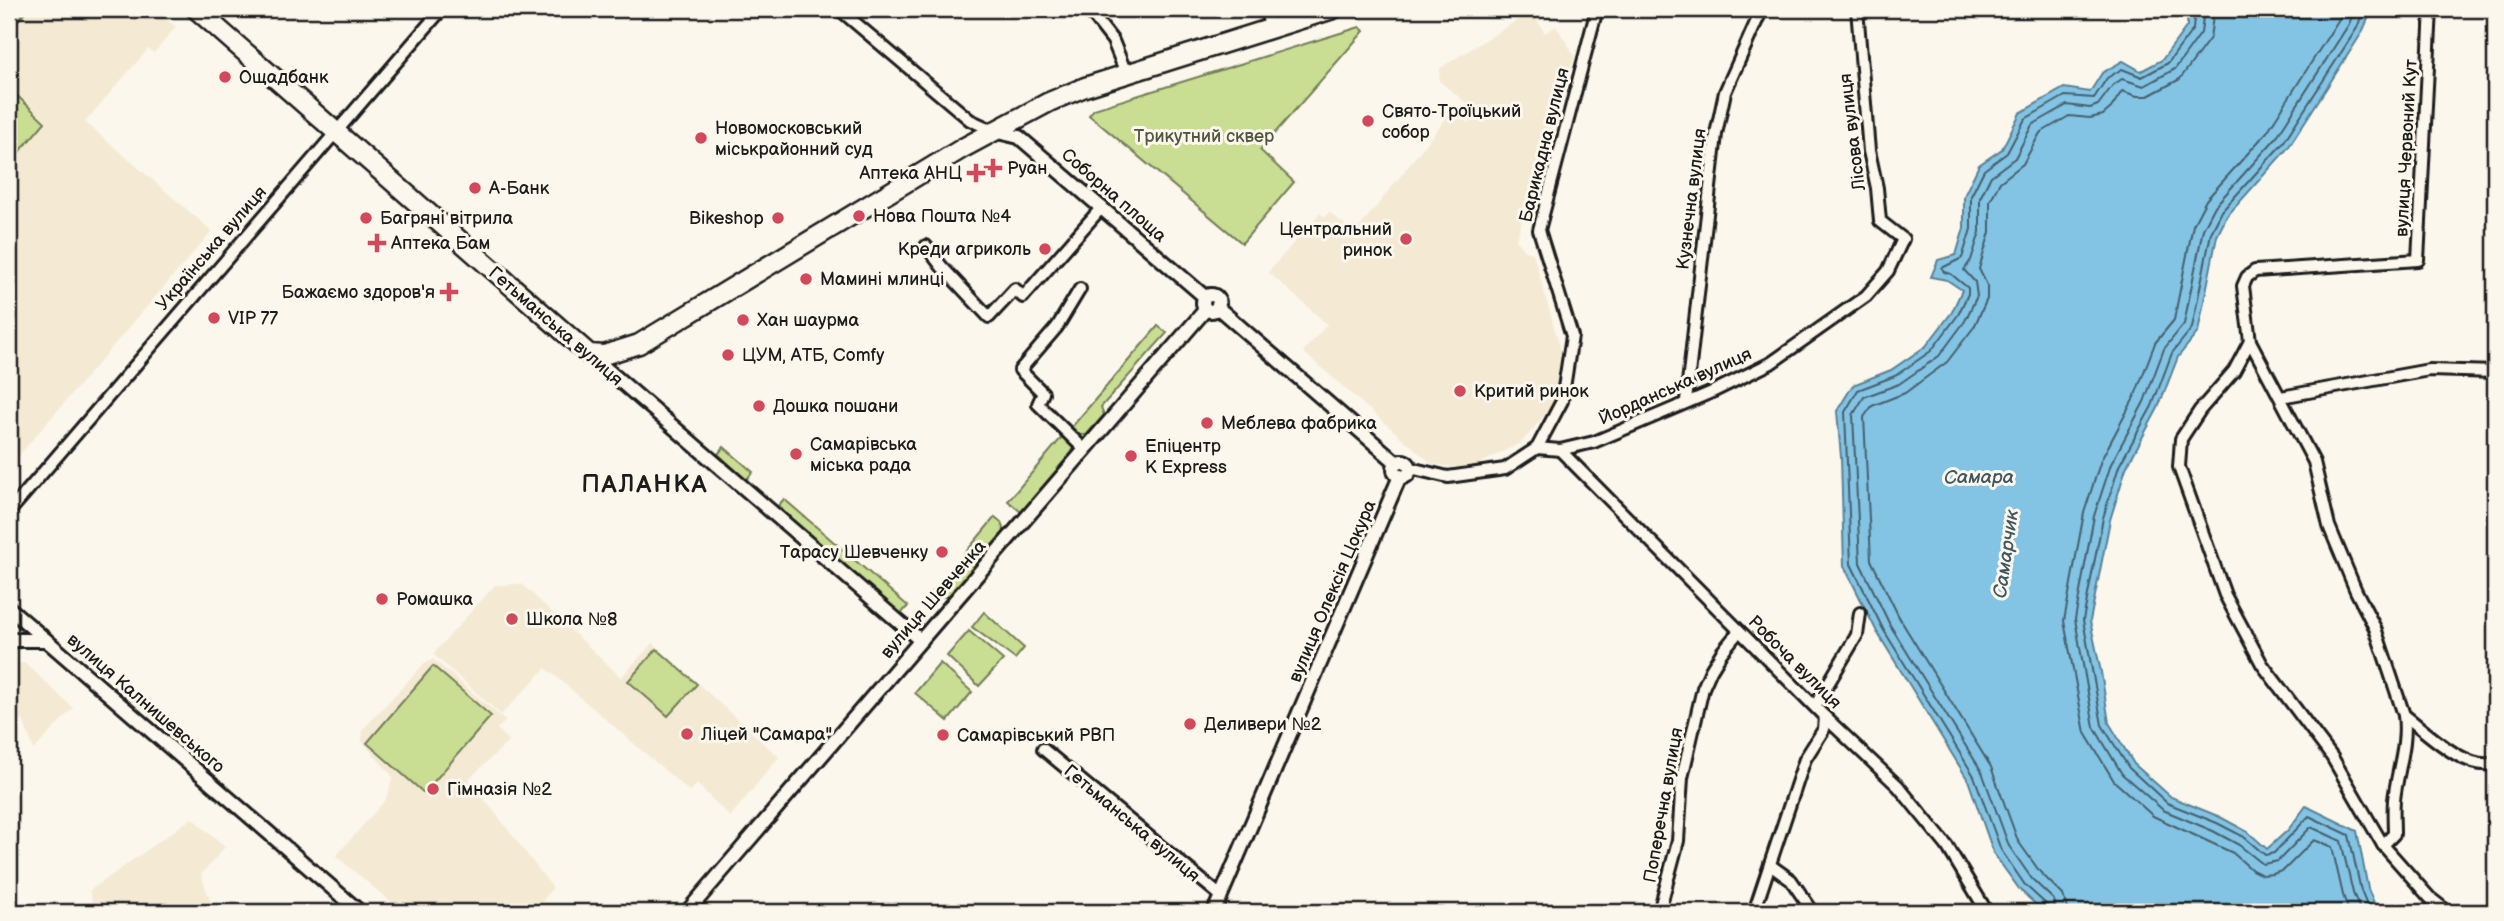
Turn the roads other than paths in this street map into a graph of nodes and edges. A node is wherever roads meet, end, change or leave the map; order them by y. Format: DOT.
graph roads {
  1 [pos="196,9"];
  2 [pos="442,9"];
  3 [pos="839,9"];
  4 [pos="1088,9"];
  5 [pos="1265,9"];
  6 [pos="1333,9"];
  7 [pos="1597,9"];
  8 [pos="1762,9"];
  9 [pos="1857,9"];
  10 [pos="2431,9"];
  11 [pos="1272,28"];
  12 [pos="1126,73"];
  13 [pos="335,131"];
  14 [pos="994,131"];
  15 [pos="1101,207"];
  16 [pos="1903,239"];
  17 [pos="926,246"];
  18 [pos="1080,289"];
  19 [pos="1210,304"];
  20 [pos="2250,341"];
  21 [pos="589,354"];
  22 [pos="2495,372"];
  23 [pos="2281,397"];
  24 [pos="1686,401"];
  25 [pos="1537,448"];
  26 [pos="1084,449"];
  27 [pos="1560,450"];
  28 [pos="1403,469"];
  29 [pos="9,512"];
  30 [pos="9,608"];
  31 [pos="1860,613"];
  32 [pos="1739,631"];
  33 [pos="9,640"];
  34 [pos="46,640"];
  35 [pos="920,640"];
  36 [pos="1815,706"];
  37 [pos="2404,715"];
  38 [pos="1825,718"];
  39 [pos="1043,749"];
  40 [pos="2495,762"];
  41 [pos="2383,845"];
  42 [pos="1770,865"];
  43 [pos="1221,896"];
  44 [pos="360,912"];
  45 [pos="687,912"];
  46 [pos="1214,912"];
  47 [pos="1658,912"];
  48 [pos="1754,912"];
  49 [pos="1813,912"];
  50 [pos="1987,912"];
  51 [pos="2448,912"];
  1 -- 13 [label="highway, Гетьманська вулиця"];
  2 -- 13 [label="street, Українська вулиця"];
  3 -- 14 [label="street"];
  4 -- 12 [label="street"];
  5 -- 11 [label="street"];
  6 -- 11 [label="highway"];
  7 -- 25 [label="street, Барикадна вулиця"];
  8 -- 24 [label="street, Кузнечна вулиця"];
  9 -- 16 [label="street, Лісова вулиця"];
  10 -- 20 [label="street, вулиця Червоний Кут"];
  11 -- 12 [label="highway"];
  12 -- 14 [label="highway"];
  13 -- 21 [label="highway, Гетьманська вулиця"];
  13 -- 29 [label="street, Українська вулиця"];
  14 -- 15 [label="street, Соборна площа"];
  14 -- 21 [label="highway"];
  15 -- 17 [label="street"];
  15 -- 19 [label="street, Соборна площа"];
  16 -- 24 [label="street, Йорданська вулиця"];
  18 -- 26 [label="street"];
  19 -- 26 [label="street, вулиця Шевченка"];
  19 -- 28 [label="street, Соборна площа"];
  20 -- 23 [label="street, вулиця Червоний Кут"];
  20 -- 41 [label="street"];
  21 -- 35 [label="street, Гетьманська вулиця"];
  22 -- 23 [label="street"];
  23 -- 37 [label="street, вулиця Червоний Кут"];
  24 -- 27 [label="street, Йорданська вулиця"];
  25 -- 27 [label="street, Йорданська вулиця"];
  25 -- 28 [label="street"];
  26 -- 35 [label="street, вулиця Шевченка"];
  27 -- 32 [label="street, Робоча вулиця"];
  28 -- 43 [label="street, вулиця Олексія Цокура"];
  30 -- 34 [label="street, вулиця Калнишевського"];
  31 -- 36 [label="street"];
  32 -- 36 [label="street, Робоча вулиця"];
  32 -- 47 [label="street, Поперечна вулиця"];
  33 -- 34 [label="street"];
  34 -- 44 [label="street, вулиця Калнишевського"];
  35 -- 45 [label="street, вулиця Шевченка"];
  36 -- 38 [label="street, Робоча вулиця"];
  37 -- 40 [label="street"];
  37 -- 41 [label="street, вулиця Червоний Кут"];
  38 -- 42 [label="street"];
  38 -- 50 [label="street, Робоча вулиця"];
  39 -- 43 [label="street, Гетьманська вулиця"];
  41 -- 51 [label="street"];
  42 -- 48 [label="street"];
  42 -- 49 [label="street"];
  43 -- 46 [label="street, вулиця Олексія Цокура"];
}
